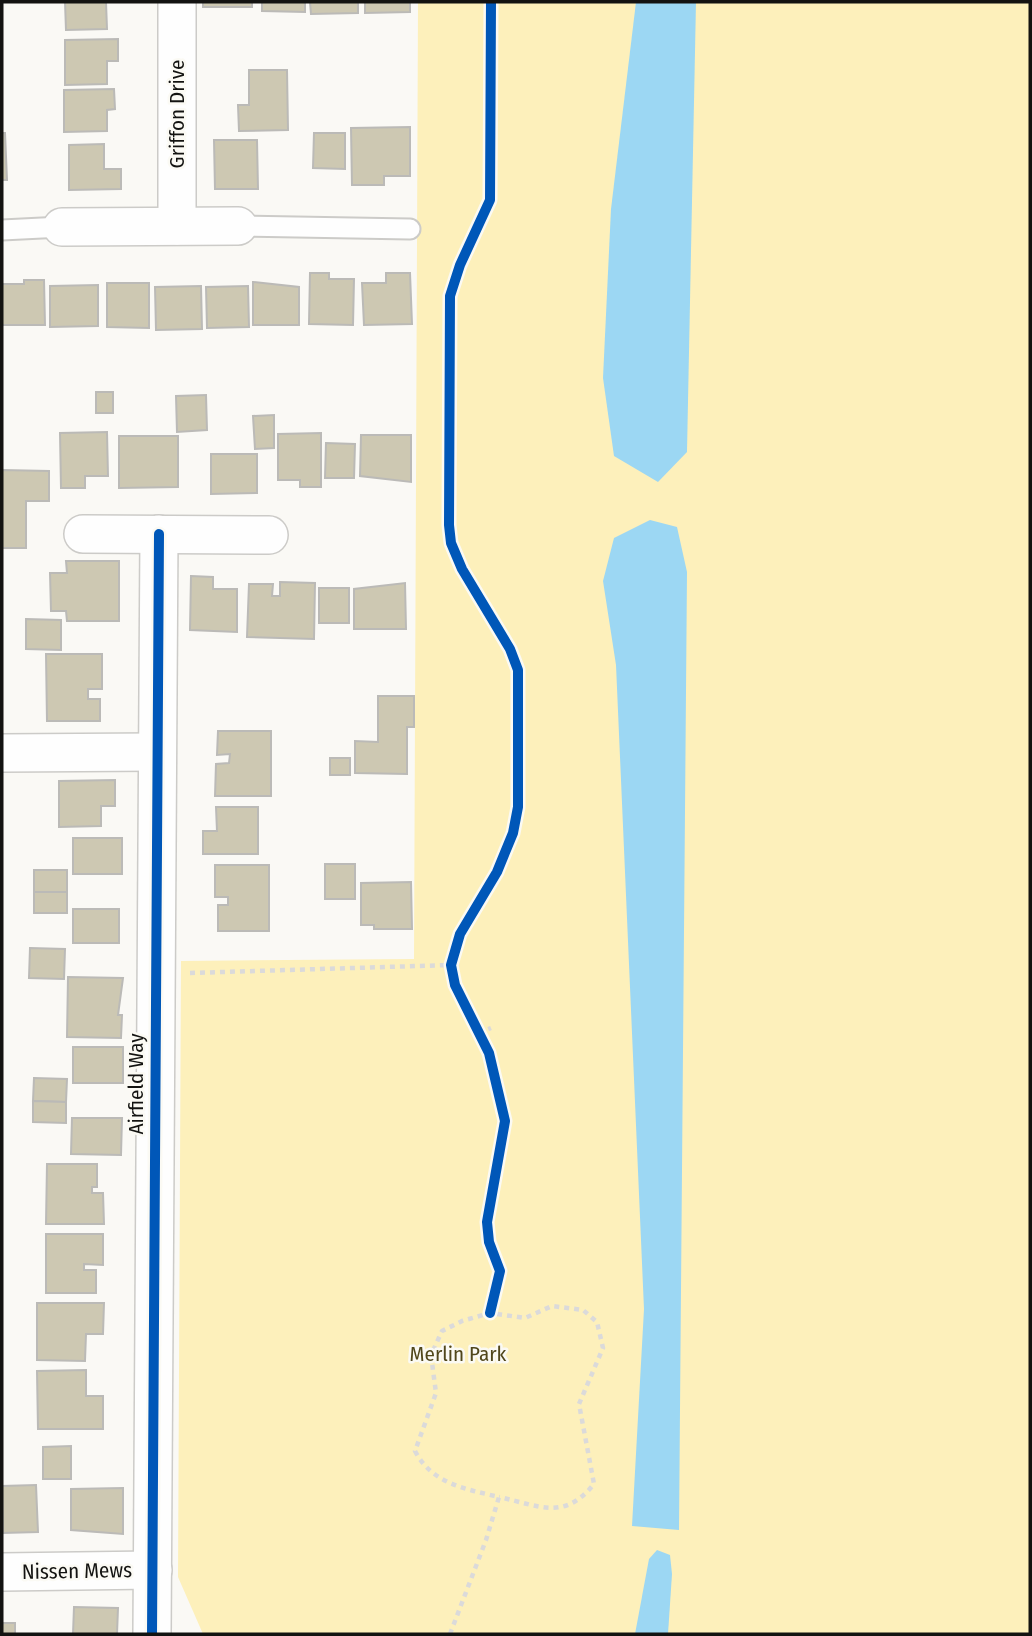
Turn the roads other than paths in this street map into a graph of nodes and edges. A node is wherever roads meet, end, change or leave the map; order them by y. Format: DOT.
graph roads {
  1 [pos="177,2"];
  2 [pos="177,226"];
  3 [pos="239,226"];
  4 [pos="62,227"];
  5 [pos="410,229"];
  6 [pos="2,230"];
  7 [pos="83,534"];
  8 [pos="159,534"];
  9 [pos="269,535"];
  10 [pos="157,752"];
  11 [pos="2,753"];
  12 [pos="153,1570"];
  13 [pos="2,1572"];
  14 [pos="152,1634"];
  1 -- 2 [label="street, Griffon Drive"];
  2 -- 3 [label="street"];
  2 -- 4 [label="street"];
  3 -- 5 [label="lane"];
  4 -- 6 [label="lane"];
  7 -- 8 [label="street"];
  8 -- 9 [label="street"];
  8 -- 10 [label="street, Airfield Way"];
  10 -- 11 [label="street"];
  10 -- 12 [label="street, Airfield Way"];
  12 -- 13 [label="street, Nissen Mews"];
  12 -- 14 [label="street, Airfield Way"];
}
